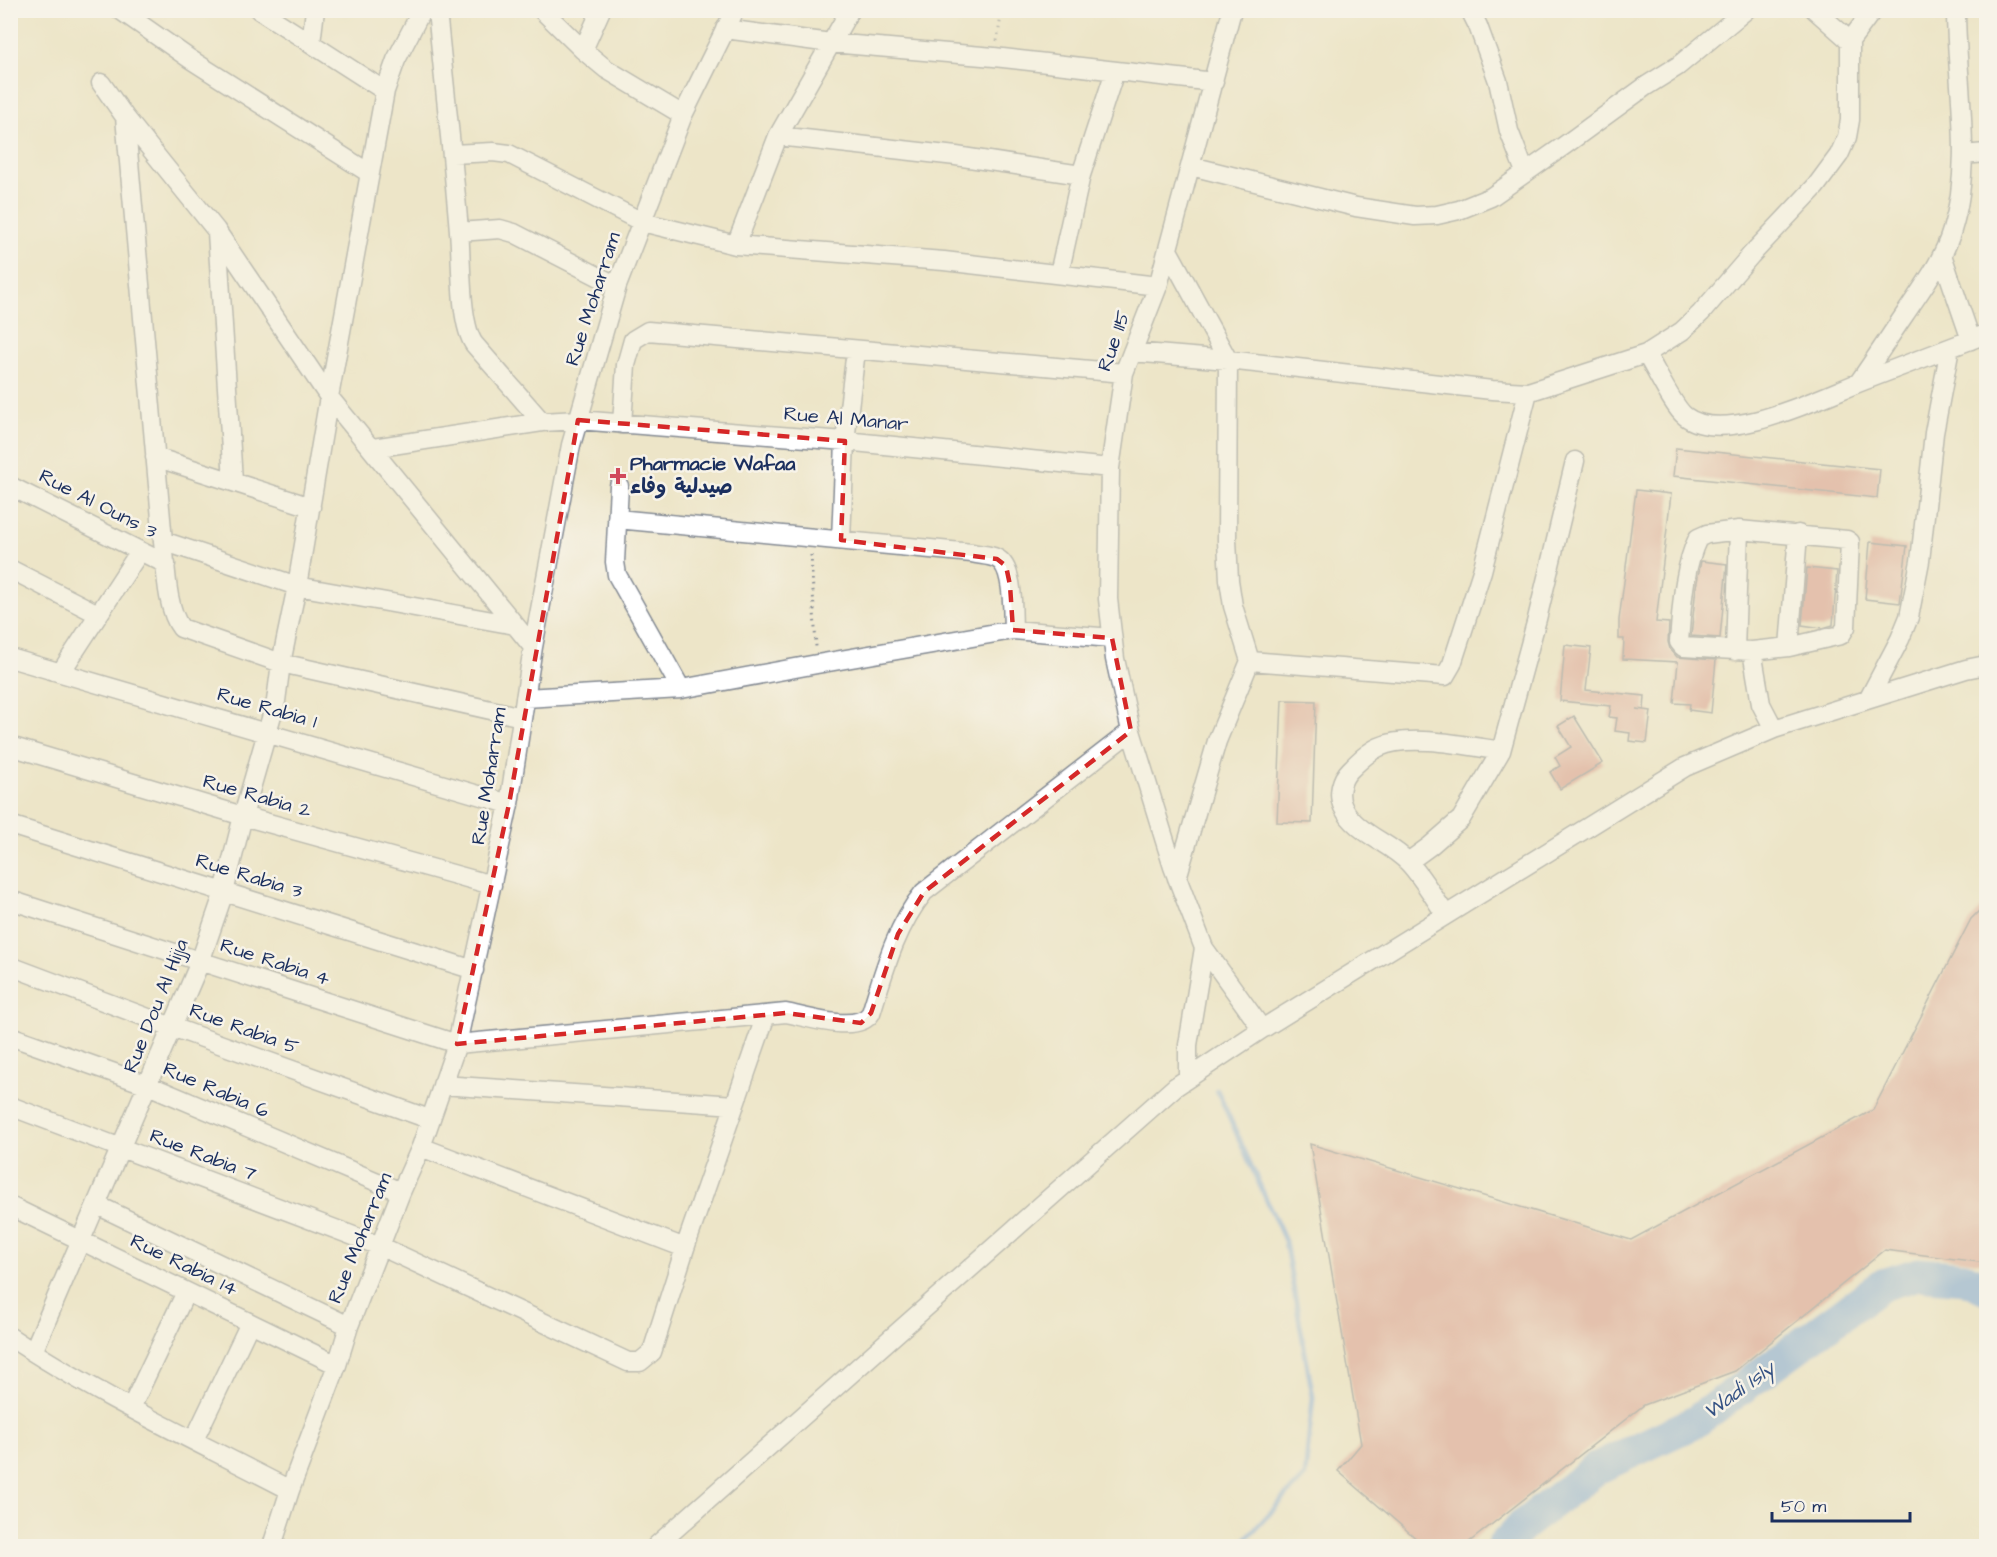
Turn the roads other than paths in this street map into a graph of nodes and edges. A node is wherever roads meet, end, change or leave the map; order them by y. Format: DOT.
graph roads {
  1 [pos="120,10"];
  2 [pos="259,10"];
  3 [pos="315,10"];
  4 [pos="422,10"];
  5 [pos="437,10"];
  6 [pos="542,10"];
  7 [pos="601,10"];
  8 [pos="735,10"];
  9 [pos="850,10"];
  10 [pos="1232,10"];
  11 [pos="1470,10"];
  12 [pos="1746,10"];
  13 [pos="1815,10"];
  14 [pos="1873,10"];
  15 [pos="1956,10"];
  16 [pos="725,28"];
  17 [pos="1850,40"];
  18 [pos="831,43"];
  19 [pos="311,44"];
  20 [pos="583,50"];
  21 [pos="1115,71"];
  22 [pos="1214,82"];
  23 [pos="101,83"];
  24 [pos="385,91"];
  25 [pos="683,115"];
  26 [pos="125,117"];
  27 [pos="778,136"];
  28 [pos="1986,153"];
  29 [pos="452,154"];
  30 [pos="1963,155"];
  31 [pos="1191,166"];
  32 [pos="1525,172"];
  33 [pos="369,173"];
  34 [pos="1080,176"];
  35 [pos="642,222"];
  36 [pos="216,230"];
  37 [pos="459,232"];
  38 [pos="736,245"];
  39 [pos="1168,250"];
  40 [pos="1942,255"];
  41 [pos="1059,274"];
  42 [pos="617,286"];
  43 [pos="1158,286"];
  44 [pos="1979,337"];
  45 [pos="1950,348"];
  46 [pos="856,350"];
  47 [pos="1132,352"];
  48 [pos="1646,354"];
  49 [pos="1228,360"];
  50 [pos="1124,373"];
  51 [pos="1859,382"];
  52 [pos="1528,392"];
  53 [pos="329,396"];
  54 [pos="578,420"];
  55 [pos="542,422"];
  56 [pos="622,424"];
  57 [pos="845,441"];
  58 [pos="373,448"];
  59 [pos="155,457"];
  60 [pos="1575,461"];
  61 [pos="1110,468"];
  62 [pos="233,481"];
  63 [pos="10,486"];
  64 [pos="619,486"];
  65 [pos="311,507"];
  66 [pos="617,519"];
  67 [pos="1740,530"];
  68 [pos="1798,534"];
  69 [pos="841,540"];
  70 [pos="163,541"];
  71 [pos="140,551"];
  72 [pos="165,564"];
  73 [pos="10,570"];
  74 [pos="297,586"];
  75 [pos="98,614"];
  76 [pos="515,625"];
  77 [pos="1013,630"];
  78 [pos="1112,638"];
  79 [pos="1790,646"];
  80 [pos="533,647"];
  81 [pos="1744,651"];
  82 [pos="10,658"];
  83 [pos="1250,661"];
  84 [pos="281,663"];
  85 [pos="1986,665"];
  86 [pos="61,672"];
  87 [pos="681,689"];
  88 [pos="525,698"];
  89 [pos="1869,698"];
  90 [pos="522,717"];
  91 [pos="1774,729"];
  92 [pos="1131,731"];
  93 [pos="268,732"];
  94 [pos="10,746"];
  95 [pos="1501,751"];
  96 [pos="509,804"];
  97 [pos="243,816"];
  98 [pos="10,825"];
  99 [pos="1410,861"];
  100 [pos="1178,878"];
  101 [pos="492,885"];
  102 [pos="224,892"];
  103 [pos="10,900"];
  104 [pos="1448,914"];
  105 [pos="1204,948"];
  106 [pos="200,962"];
  107 [pos="10,966"];
  108 [pos="474,970"];
  109 [pos="766,1015"];
  110 [pos="172,1027"];
  111 [pos="1262,1029"];
  112 [pos="10,1036"];
  113 [pos="457,1044"];
  114 [pos="1188,1078"];
  115 [pos="148,1085"];
  116 [pos="442,1085"];
  117 [pos="735,1105"];
  118 [pos="10,1106"];
  119 [pos="429,1119"];
  120 [pos="121,1147"];
  121 [pos="421,1147"];
  122 [pos="401,1192"];
  123 [pos="97,1205"];
  124 [pos="10,1206"];
  125 [pos="82,1241"];
  126 [pos="380,1246"];
  127 [pos="685,1248"];
  128 [pos="186,1292"];
  129 [pos="250,1323"];
  130 [pos="349,1326"];
  131 [pos="10,1337"];
  132 [pos="33,1352"];
  133 [pos="337,1365"];
  134 [pos="131,1408"];
  135 [pos="194,1440"];
  136 [pos="290,1490"];
  137 [pos="272,1546"];
  138 [pos="656,1546"];
  1 -- 33 [label="street"];
  2 -- 19 [label="street"];
  3 -- 19 [label="street"];
  4 -- 24 [label="street, Rue Dou Al Hijja"];
  5 -- 29 [label="street"];
  6 -- 20 [label="street"];
  7 -- 20 [label="street"];
  8 -- 16 [label="street, Rue Moharram"];
  9 -- 18 [label="street"];
  10 -- 22 [label="street, Rue 115"];
  11 -- 32 [label="street"];
  12 -- 32 [label="street"];
  13 -- 17 [label="street"];
  14 -- 17 [label="street"];
  15 -- 30 [label="street"];
  16 -- 18 [label="street"];
  16 -- 25 [label="street, Rue Moharram"];
  17 -- 48 [label="street"];
  18 -- 21 [label="street"];
  18 -- 27 [label="street"];
  19 -- 24 [label="street"];
  20 -- 25 [label="street"];
  21 -- 22 [label="street"];
  21 -- 34 [label="street"];
  22 -- 31 [label="street, Rue 115"];
  23 -- 26 [label="street"];
  24 -- 33 [label="street, Rue Dou Al Hijja"];
  25 -- 35 [label="street, Rue Moharram"];
  26 -- 36 [label="street"];
  26 -- 59 [label="street"];
  27 -- 34 [label="street"];
  27 -- 38 [label="street"];
  28 -- 30 [label="street"];
  29 -- 35 [label="street"];
  29 -- 37 [label="street"];
  30 -- 40 [label="street"];
  31 -- 32 [label="street"];
  31 -- 39 [label="street, Rue 115"];
  33 -- 53 [label="street, Rue Dou Al Hijja"];
  34 -- 41 [label="street"];
  35 -- 38 [label="street"];
  35 -- 42 [label="street, Rue Moharram"];
  36 -- 53 [label="street"];
  36 -- 62 [label="street"];
  37 -- 42 [label="street"];
  37 -- 55 [label="street"];
  38 -- 41 [label="street"];
  39 -- 43 [label="street, Rue 115"];
  39 -- 49 [label="street"];
  40 -- 44 [label="street"];
  40 -- 51 [label="street"];
  41 -- 43 [label="street"];
  42 -- 54 [label="street, Rue Moharram"];
  43 -- 47 [label="street, Rue 115"];
  44 -- 45 [label="street"];
  45 -- 51 [label="street"];
  45 -- 89 [label="street"];
  46 -- 50 [label="street"];
  46 -- 56 [label="street"];
  46 -- 57 [label="street"];
  47 -- 49 [label="street"];
  47 -- 50 [label="street, Rue 115"];
  48 -- 51 [label="street"];
  48 -- 52 [label="street"];
  49 -- 52 [label="street"];
  49 -- 83 [label="street"];
  50 -- 61 [label="street, Rue 115"];
  52 -- 83 [label="street"];
  53 -- 58 [label="street"];
  53 -- 65 [label="street, Rue Dou Al Hijja"];
  54 -- 55 [label="street, Rue Al Manar"];
  54 -- 56 [label="street, Rue Al Manar"];
  54 -- 80 [label="street, Rue Moharram"];
  55 -- 58 [label="street, Rue Al Manar"];
  56 -- 57 [label="street, Rue Al Manar"];
  57 -- 61 [label="street, Rue Al Manar"];
  57 -- 69 [label="street"];
  58 -- 76 [label="street"];
  59 -- 62 [label="street"];
  59 -- 70 [label="street"];
  60 -- 95 [label="street"];
  61 -- 78 [label="street, Rue 115"];
  62 -- 65 [label="street"];
  63 -- 71 [label="street, Rue Al Ouns 3"];
  64 -- 66 [label="street"];
  65 -- 74 [label="street, Rue Dou Al Hijja"];
  66 -- 69 [label="street"];
  66 -- 87 [label="street"];
  67 -- 68 [label="street"];
  67 -- 81 [label="street"];
  67 -- 81 [label="street"];
  68 -- 79 [label="street"];
  68 -- 79 [label="street"];
  69 -- 77 [label="street"];
  70 -- 72 [label="street"];
  70 -- 74 [label="street"];
  71 -- 72 [label="street, Rue Al Ouns 3"];
  71 -- 75 [label="street"];
  72 -- 84 [label="street"];
  73 -- 75 [label="street"];
  74 -- 76 [label="street"];
  74 -- 84 [label="street, Rue Dou Al Hijja"];
  75 -- 86 [label="street"];
  76 -- 80 [label="street"];
  77 -- 78 [label="street"];
  77 -- 87 [label="street"];
  78 -- 92 [label="street, Rue 115"];
  79 -- 81 [label="street"];
  80 -- 88 [label="street, Rue Moharram"];
  81 -- 91 [label="street"];
  82 -- 86 [label="street, Rue Rabia 1"];
  83 -- 100 [label="street"];
  84 -- 90 [label="street"];
  84 -- 93 [label="street, Rue Dou Al Hijja"];
  85 -- 89 [label="street"];
  86 -- 93 [label="street, Rue Rabia 1"];
  87 -- 88 [label="street"];
  88 -- 90 [label="street, Rue Moharram"];
  89 -- 91 [label="street"];
  90 -- 96 [label="street, Rue Moharram"];
  91 -- 104 [label="street"];
  92 -- 100 [label="street, Rue 115"];
  92 -- 109 [label="street"];
  93 -- 96 [label="street, Rue Rabia 1"];
  93 -- 97 [label="street, Rue Dou Al Hijja"];
  94 -- 97 [label="street, Rue Rabia 2"];
  95 -- 99 [label="street"];
  95 -- 99 [label="street"];
  96 -- 101 [label="street, Rue Moharram"];
  97 -- 101 [label="street, Rue Rabia 2"];
  97 -- 102 [label="street, Rue Dou Al Hijja"];
  98 -- 102 [label="street, Rue Rabia 3"];
  99 -- 104 [label="street"];
  100 -- 105 [label="street, Rue 115"];
  101 -- 108 [label="street, Rue Moharram"];
  102 -- 106 [label="street, Rue Dou Al Hijja"];
  102 -- 108 [label="street, Rue Rabia 3"];
  103 -- 106 [label="street, Rue Rabia 4"];
  104 -- 111 [label="street"];
  105 -- 111 [label="street"];
  105 -- 114 [label="street"];
  106 -- 110 [label="street, Rue Dou Al Hijja"];
  106 -- 113 [label="street, Rue Rabia 4"];
  107 -- 110 [label="street, Rue Rabia 5"];
  108 -- 113 [label="street, Rue Moharram"];
  109 -- 113 [label="street"];
  109 -- 117 [label="street"];
  110 -- 115 [label="street, Rue Dou Al Hijja"];
  110 -- 119 [label="street, Rue Rabia 5"];
  111 -- 114 [label="street"];
  112 -- 115 [label="street, Rue Rabia 6"];
  113 -- 116 [label="street, Rue Moharram"];
  114 -- 138 [label="street"];
  115 -- 120 [label="street, Rue Dou Al Hijja"];
  115 -- 122 [label="street, Rue Rabia 6"];
  116 -- 117 [label="street"];
  116 -- 119 [label="street, Rue Moharram"];
  117 -- 127 [label="street"];
  118 -- 120 [label="street, Rue Rabia 7"];
  119 -- 121 [label="street, Rue Moharram"];
  120 -- 123 [label="street, Rue Dou Al Hijja"];
  120 -- 126 [label="street, Rue Rabia 7"];
  121 -- 122 [label="street, Rue Moharram"];
  121 -- 127 [label="street"];
  122 -- 126 [label="street, Rue Moharram"];
  123 -- 125 [label="street, Rue Dou Al Hijja"];
  123 -- 130 [label="street"];
  124 -- 125 [label="street, Rue Rabia 14"];
  125 -- 128 [label="street, Rue Rabia 14"];
  125 -- 132 [label="street, Rue Dou Al Hijja"];
  126 -- 127 [label="street, Rue Rabia 7"];
  126 -- 130 [label="street, Rue Moharram"];
  128 -- 129 [label="street, Rue Rabia 14"];
  128 -- 134 [label="street"];
  129 -- 133 [label="street, Rue Rabia 14"];
  129 -- 135 [label="street"];
  130 -- 133 [label="street, Rue Moharram"];
  131 -- 132 [label="street"];
  132 -- 134 [label="street"];
  133 -- 136 [label="street, Rue Moharram"];
  134 -- 135 [label="street"];
  135 -- 136 [label="street"];
  136 -- 137 [label="street, Rue Moharram"];
}
